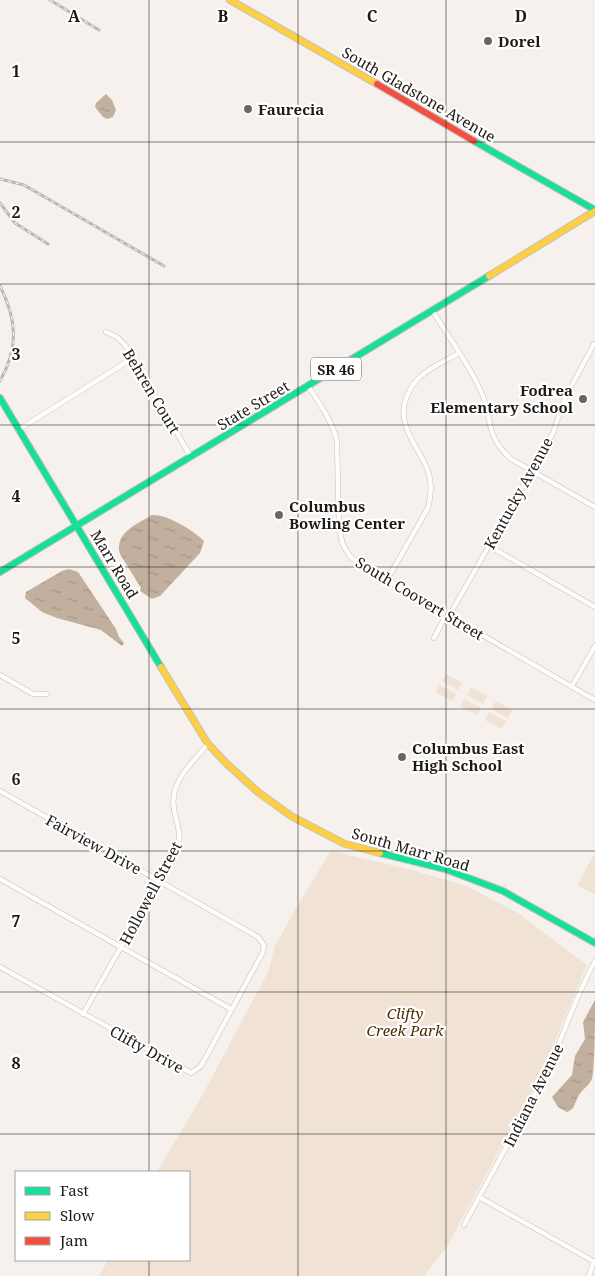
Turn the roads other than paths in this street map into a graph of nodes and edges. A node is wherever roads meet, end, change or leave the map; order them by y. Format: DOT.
graph roads {
  1 [pos="230,0"];
  2 [pos="595,211"];
  3 [pos="432,310"];
  4 [pos="106,332"];
  5 [pos="594,344"];
  6 [pos="459,353"];
  7 [pos="133,358"];
  8 [pos="308,386"];
  9 [pos="0,398"];
  10 [pos="18,430"];
  11 [pos="191,457"];
  12 [pos="531,470"];
  13 [pos="595,508"];
  14 [pos="77,525"];
  15 [pos="489,546"];
  16 [pos="0,572"];
  17 [pos="387,580"];
  18 [pos="595,607"];
  19 [pos="449,616"];
  20 [pos="434,638"];
  21 [pos="595,646"];
  22 [pos="0,675"];
  23 [pos="572,686"];
  24 [pos="47,694"];
  25 [pos="595,700"];
  26 [pos="208,744"];
  27 [pos="0,791"];
  28 [pos="0,879"];
  29 [pos="158,881"];
  30 [pos="595,943"];
  31 [pos="264,945"];
  32 [pos="121,947"];
  33 [pos="595,961"];
  34 [pos="0,966"];
  35 [pos="231,1009"];
  36 [pos="83,1014"];
  37 [pos="479,1197"];
  38 [pos="464,1226"];
  39 [pos="594,1260"];
  40 [pos="589,1276"];
  1 -- 2 [label="main road, South Gladstone Avenue"];
  2 -- 3 [label="main road, State Street / SR 46"];
  3 -- 6 [label="street"];
  3 -- 8 [label="main road, State Street / SR 46"];
  4 -- 7 [label="street, Behren Court"];
  5 -- 12 [label="street, Kentucky Avenue"];
  6 -- 12 [label="street"];
  6 -- 17 [label="street"];
  7 -- 10 [label="street"];
  7 -- 11 [label="street, Behren Court"];
  8 -- 11 [label="main road, State Street / SR 46"];
  8 -- 17 [label="street, South Coovert Street"];
  9 -- 10 [label="main road, Marr Road"];
  10 -- 14 [label="main road, Marr Road"];
  11 -- 14 [label="main road, State Street / SR 46"];
  12 -- 13 [label="street"];
  12 -- 15 [label="street, Kentucky Avenue"];
  14 -- 16 [label="main road, State Street / SR 46"];
  14 -- 26 [label="main road, Marr Road"];
  15 -- 18 [label="street"];
  15 -- 19 [label="street, Kentucky Avenue"];
  17 -- 19 [label="street, South Coovert Street"];
  19 -- 20 [label="street, Kentucky Avenue"];
  19 -- 23 [label="street, South Coovert Street"];
  21 -- 23 [label="street"];
  22 -- 24 [label="street"];
  23 -- 25 [label="street, South Coovert Street"];
  26 -- 29 [label="street, Hollowell Street"];
  26 -- 30 [label="main road, South Marr Road"];
  27 -- 29 [label="street, Fairview Drive"];
  28 -- 32 [label="street"];
  29 -- 31 [label="street, Fairview Drive"];
  29 -- 32 [label="street, Hollowell Street"];
  31 -- 35 [label="street, Clifty Drive"];
  32 -- 35 [label="street"];
  32 -- 36 [label="street, Hollowell Street"];
  33 -- 37 [label="street, Indiana Avenue"];
  34 -- 36 [label="street, Clifty Drive"];
  35 -- 36 [label="street, Clifty Drive"];
  37 -- 38 [label="street, Indiana Avenue"];
  37 -- 39 [label="street"];
  39 -- 40 [label="street"];
}
